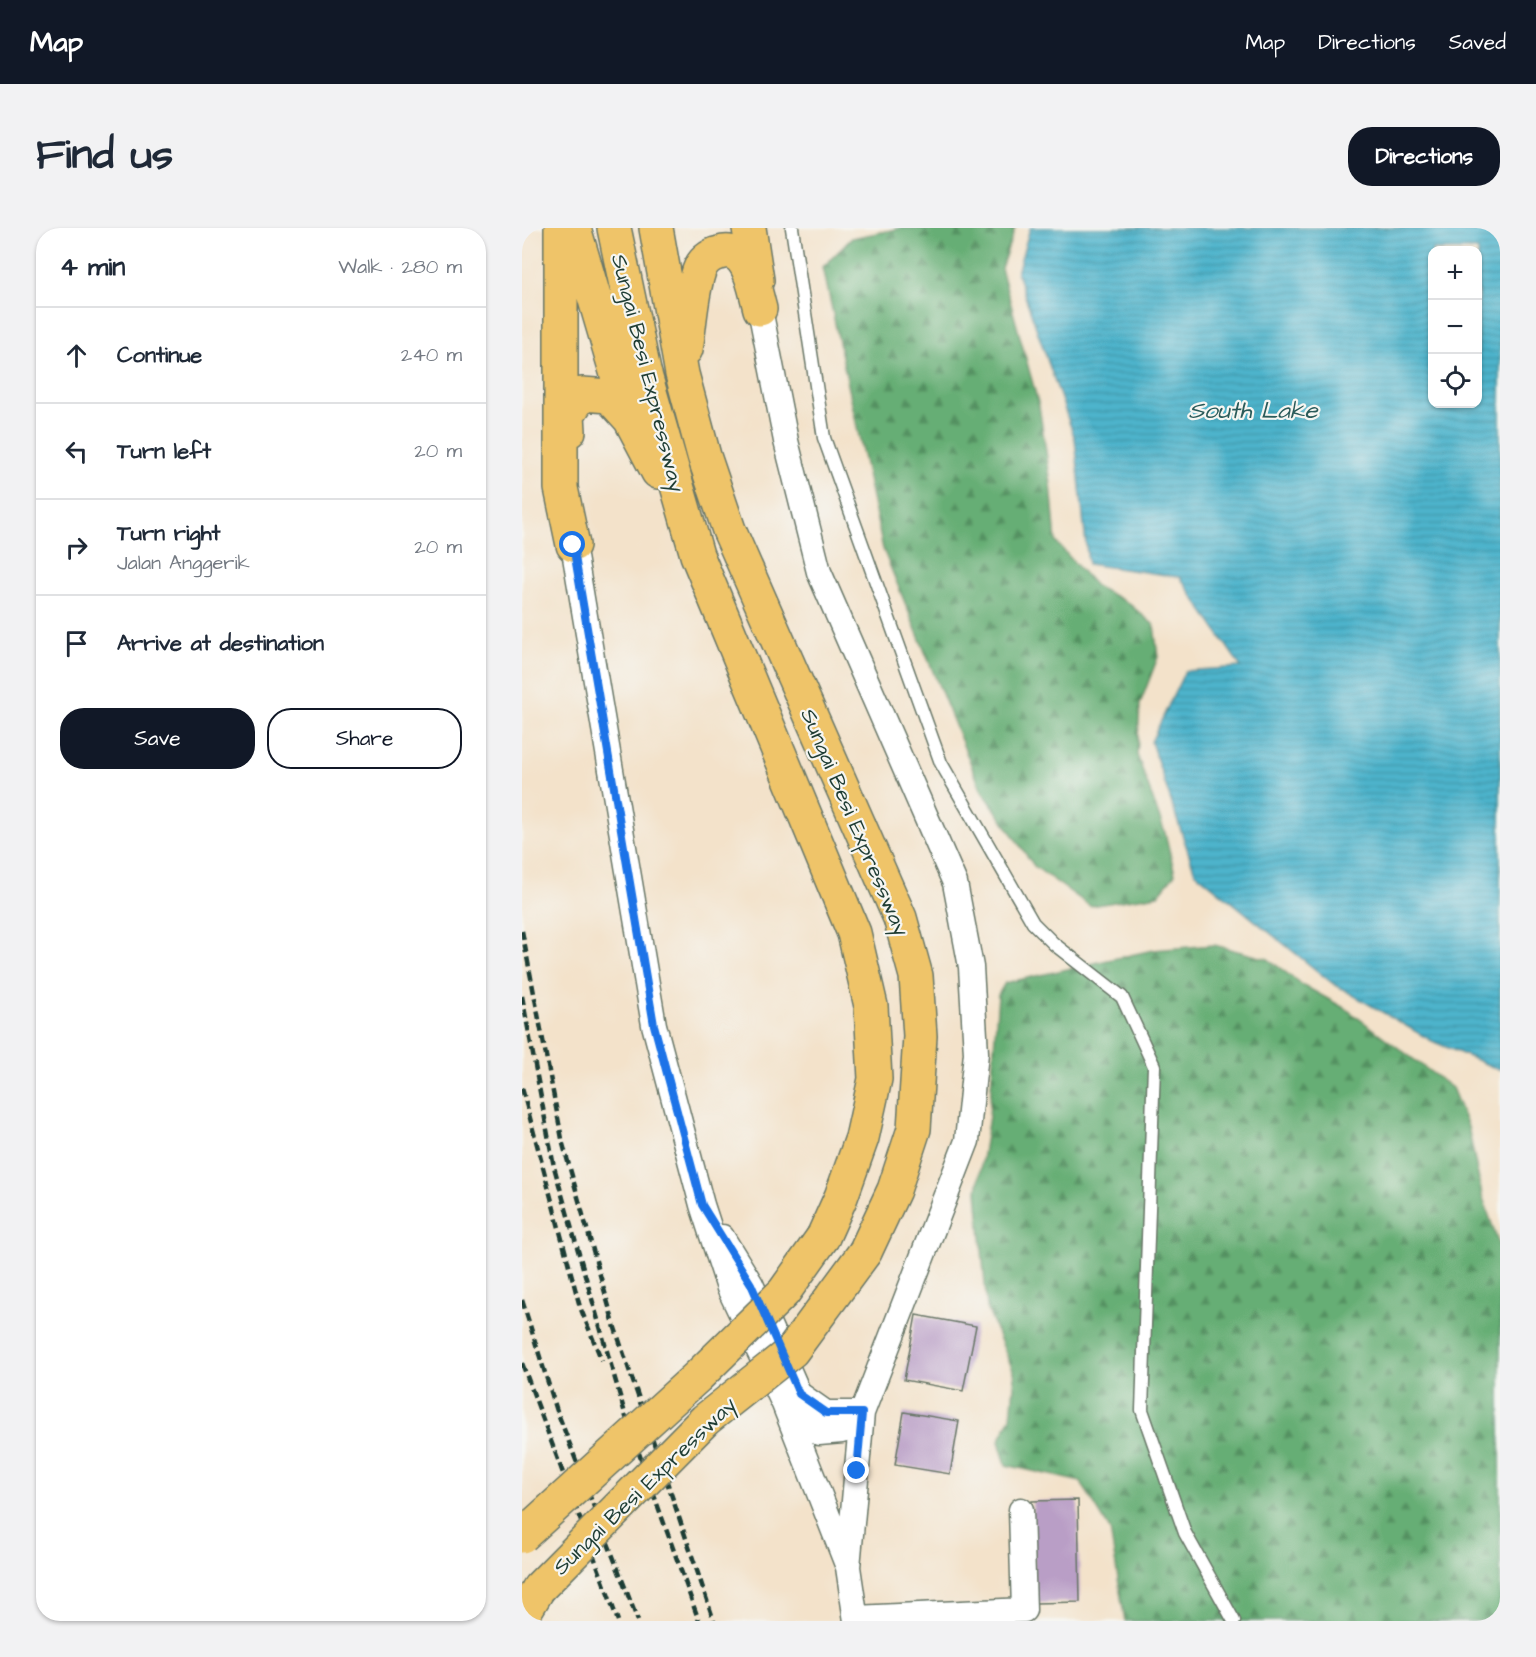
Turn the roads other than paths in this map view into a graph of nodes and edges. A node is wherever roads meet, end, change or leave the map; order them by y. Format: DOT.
graph roads {
  1 [pos="561,228"];
  2 [pos="574,228"];
  3 [pos="614,228"];
  4 [pos="656,228"];
  5 [pos="748,228"];
  6 [pos="792,228"];
  7 [pos="760,309"];
  8 [pos="682,374"];
  9 [pos="630,419"];
  10 [pos="687,525"];
  11 [pos="573,545"];
  12 [pos="702,1205"];
  13 [pos="784,1404"];
  14 [pos="862,1413"];
  15 [pos="1021,1510"];
  16 [pos="522,1536"];
  17 [pos="848,1567"];
  18 [pos="522,1616"];
  19 [pos="1028,1616"];
  20 [pos="856,1620"];
  21 [pos="1234,1621"];
  1 -- 11 [label="highway"];
  2 -- 9 [label="highway"];
  3 -- 10 [label="highway, Sungai Besi Expressway"];
  4 -- 8 [label="highway, Sungai Besi Expressway"];
  5 -- 7 [label="highway"];
  6 -- 21 [label="lane"];
  7 -- 8 [label="highway"];
  7 -- 14 [label="street"];
  8 -- 18 [label="highway, Sungai Besi Expressway, bridge"];
  9 -- 10 [label="highway"];
  9 -- 11 [label="highway"];
  10 -- 16 [label="highway, Sungai Besi Expressway, bridge"];
  11 -- 12 [label="street"];
  12 -- 13 [label="street"];
  12 -- 14 [label="street"];
  13 -- 14 [label="street"];
  13 -- 17 [label="street"];
  14 -- 17 [label="street"];
  15 -- 19 [label="street"];
  17 -- 20 [label="street"];
  19 -- 20 [label="street"];
}
